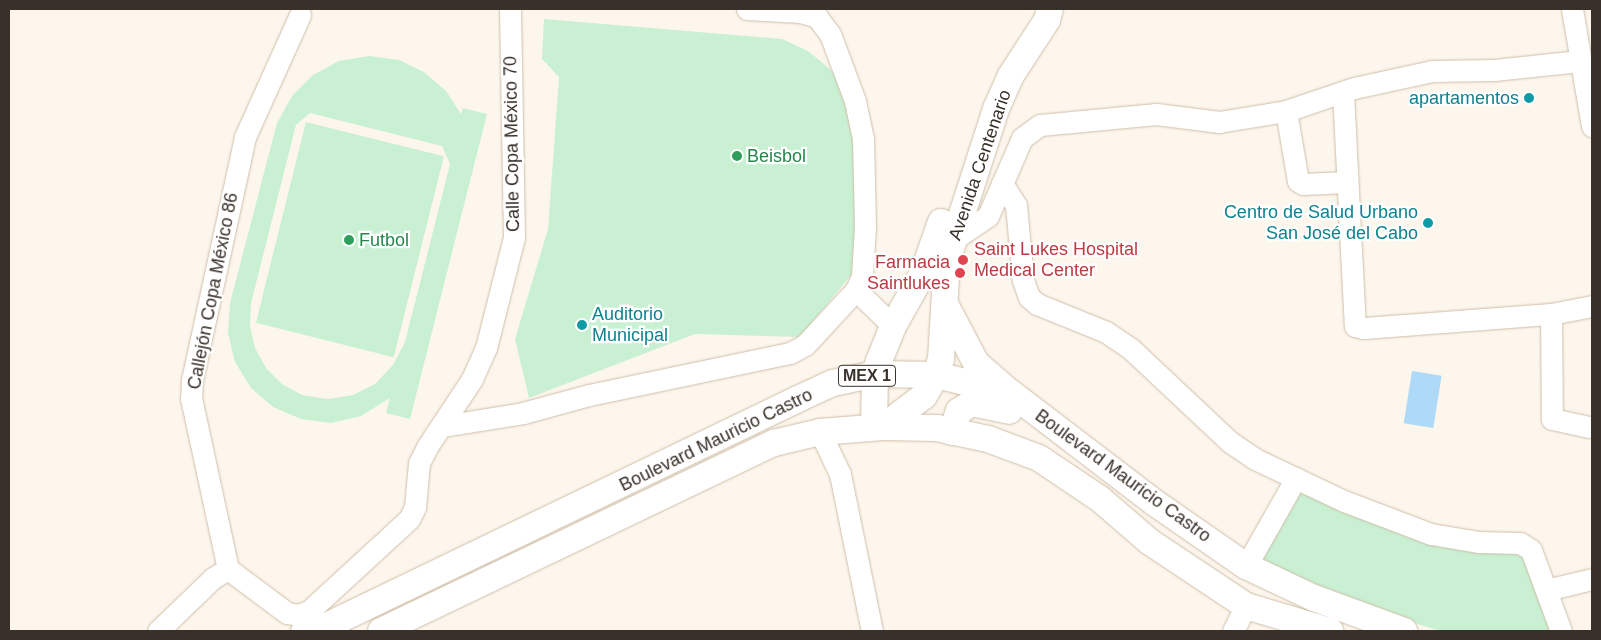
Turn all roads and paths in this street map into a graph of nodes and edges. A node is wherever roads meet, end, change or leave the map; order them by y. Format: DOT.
graph roads {
  1 [pos="510,9"];
  2 [pos="747,9"];
  3 [pos="1572,9"];
  4 [pos="801,10"];
  5 [pos="1048,12"];
  6 [pos="300,15"];
  7 [pos="1580,61"];
  8 [pos="1343,92"];
  9 [pos="1286,111"];
  10 [pos="1592,126"];
  11 [pos="1347,182"];
  12 [pos="1002,183"];
  13 [pos="954,239"];
  14 [pos="856,290"];
  15 [pos="945,303"];
  16 [pos="1592,306"];
  17 [pos="1551,314"];
  18 [pos="893,326"];
  19 [pos="875,374"];
  20 [pos="936,375"];
  21 [pos="1011,394"];
  22 [pos="444,426"];
  23 [pos="878,426"];
  24 [pos="1589,427"];
  25 [pos="1059,430"];
  26 [pos="820,432"];
  27 [pos="952,432"];
  28 [pos="1296,478"];
  29 [pos="1246,566"];
  30 [pos="228,568"];
  31 [pos="1592,579"];
  32 [pos="1546,590"];
  33 [pos="1246,606"];
  34 [pos="312,621"];
  35 [pos="1316,628"];
  36 [pos="158,631"];
  37 [pos="301,631"];
  38 [pos="381,631"];
  39 [pos="872,631"];
  40 [pos="1233,631"];
  41 [pos="1404,631"];
  42 [pos="1561,631"];
  1 -- 22 [label="street, Calle Copa México 70"];
  2 -- 4 [label="street"];
  3 -- 7 [label="street"];
  4 -- 14 [label="street"];
  5 -- 13 [label="main road, Avenida Centenario"];
  5 -- 18 [label="main road, Avenida Centenario"];
  6 -- 30 [label="street, Callejón Copa México 86"];
  7 -- 8 [label="street"];
  7 -- 10 [label="street"];
  8 -- 9 [label="street"];
  8 -- 11 [label="street"];
  9 -- 11 [label="street"];
  9 -- 12 [label="street"];
  11 -- 17 [label="street"];
  12 -- 13 [label="street"];
  12 -- 28 [label="street"];
  13 -- 15 [label="main road, Avenida Centenario"];
  14 -- 18 [label="street"];
  14 -- 22 [label="street"];
  15 -- 20 [label="main road, Avenida Centenario"];
  15 -- 21 [label="main road"];
  16 -- 17 [label="street"];
  17 -- 24 [label="street"];
  18 -- 19 [label="main road, Avenida Centenario"];
  19 -- 20 [label="main road, Boulevard Mauricio Castro / MEX 1"];
  19 -- 23 [label="main road, Avenida Centenario"];
  19 -- 34 [label="main road, Boulevard Mauricio Castro / MEX 1"];
  20 -- 21 [label="main road, Boulevard Mauricio Castro / MEX 1"];
  20 -- 23 [label="main road, Avenida Centenario"];
  21 -- 25 [label="main road, Boulevard Mauricio Castro / MEX 1"];
  22 -- 34 [label="street, Calle Copa México 70"];
  23 -- 26 [label="main road, Boulevard Mauricio Castro"];
  23 -- 27 [label="main road, Boulevard Mauricio Castro"];
  25 -- 27 [label="main road"];
  25 -- 29 [label="main road, Boulevard Mauricio Castro / MEX 1"];
  26 -- 38 [label="main road, Boulevard Mauricio Castro"];
  26 -- 39 [label="street"];
  27 -- 33 [label="main road, Boulevard Mauricio Castro"];
  28 -- 29 [label="street"];
  28 -- 32 [label="street"];
  29 -- 41 [label="main road, Boulevard Mauricio Castro / MEX 1"];
  30 -- 34 [label="street"];
  30 -- 36 [label="street"];
  31 -- 32 [label="street"];
  32 -- 42 [label="street"];
  33 -- 35 [label="main road, Boulevard Mauricio Castro"];
  33 -- 40 [label="street"];
  34 -- 37 [label="street, Calle Copa México 70"];
}
